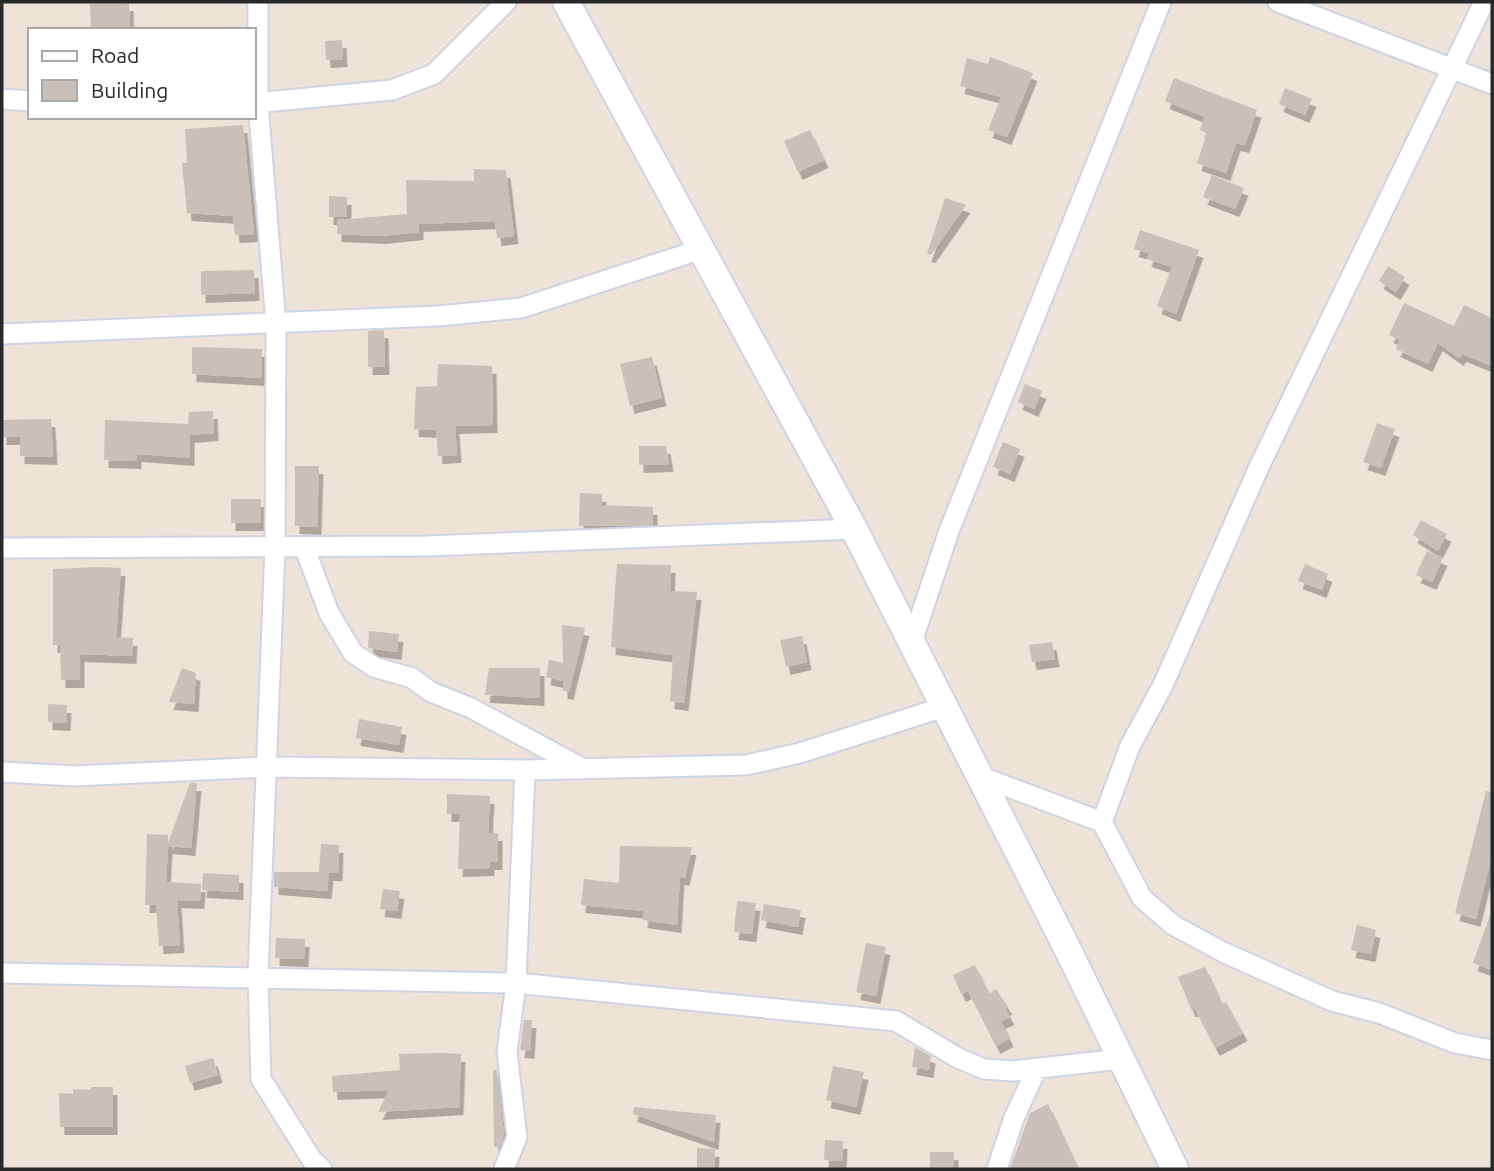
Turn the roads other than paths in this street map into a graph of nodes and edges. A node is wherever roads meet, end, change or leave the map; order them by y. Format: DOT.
graph roads {
  1 [pos="258,2"];
  2 [pos="506,2"];
  3 [pos="566,2"];
  4 [pos="1161,2"];
  5 [pos="1278,2"];
  6 [pos="1484,2"];
  7 [pos="1450,66"];
  8 [pos="1492,84"];
  9 [pos="2,99"];
  10 [pos="28,101"];
  11 [pos="256,103"];
  12 [pos="699,250"];
  13 [pos="276,324"];
  14 [pos="2,334"];
  15 [pos="854,529"];
  16 [pos="2,548"];
  17 [pos="275,549"];
  18 [pos="305,549"];
  19 [pos="912,642"];
  20 [pos="944,707"];
  21 [pos="266,767"];
  22 [pos="583,768"];
  23 [pos="525,770"];
  24 [pos="2,772"];
  25 [pos="979,776"];
  26 [pos="1102,822"];
  27 [pos="2,973"];
  28 [pos="258,976"];
  29 [pos="516,983"];
  30 [pos="1492,1050"];
  31 [pos="1121,1059"];
  32 [pos="1037,1069"];
  33 [pos="322,1169"];
  34 [pos="504,1169"];
  35 [pos="997,1169"];
  36 [pos="1175,1169"];
  1 -- 11 [label="street"];
  2 -- 11 [label="street"];
  3 -- 12 [label="main road"];
  4 -- 19 [label="street"];
  5 -- 7 [label="street"];
  6 -- 7 [label="street"];
  7 -- 8 [label="street"];
  7 -- 26 [label="street"];
  9 -- 10 [label="street"];
  11 -- 13 [label="street"];
  12 -- 13 [label="street"];
  12 -- 15 [label="main road"];
  13 -- 14 [label="street"];
  13 -- 17 [label="street"];
  15 -- 18 [label="street"];
  15 -- 19 [label="main road"];
  16 -- 17 [label="street"];
  17 -- 18 [label="street"];
  17 -- 21 [label="street"];
  18 -- 22 [label="street"];
  19 -- 20 [label="main road"];
  20 -- 22 [label="street"];
  20 -- 25 [label="main road"];
  21 -- 23 [label="street"];
  21 -- 24 [label="street"];
  21 -- 28 [label="street"];
  22 -- 23 [label="street"];
  23 -- 29 [label="street"];
  25 -- 26 [label="street"];
  25 -- 31 [label="main road"];
  26 -- 30 [label="street"];
  27 -- 28 [label="street"];
  28 -- 29 [label="street"];
  28 -- 33 [label="street"];
  29 -- 32 [label="street"];
  29 -- 34 [label="street"];
  31 -- 32 [label="street"];
  31 -- 36 [label="main road"];
  32 -- 35 [label="street"];
}
